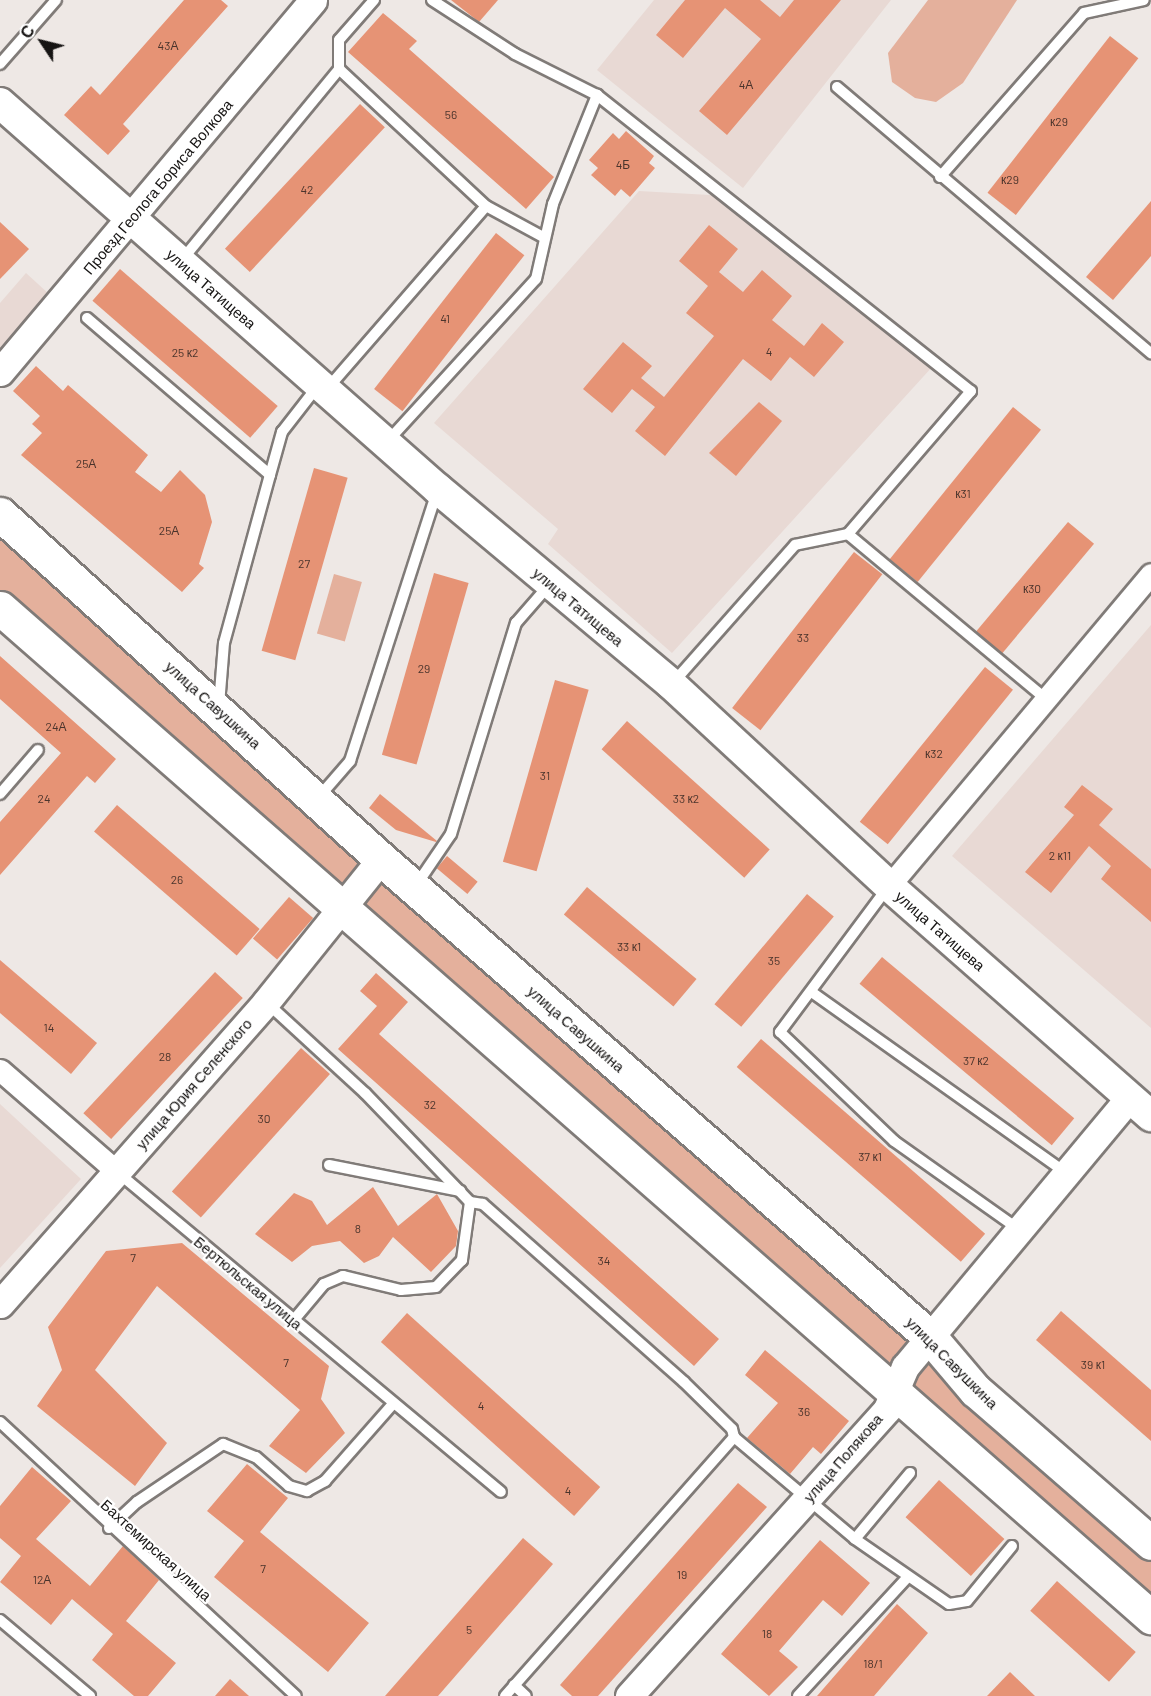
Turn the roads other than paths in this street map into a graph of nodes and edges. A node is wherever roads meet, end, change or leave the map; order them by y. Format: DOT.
graph roads {
  1 [pos="56,0"];
  2 [pos="313,0"];
  3 [pos="374,0"];
  4 [pos="432,0"];
  5 [pos="1144,0"];
  6 [pos="0,64"];
  7 [pos="339,69"];
  8 [pos="837,87"];
  9 [pos="597,94"];
  10 [pos="0,104"];
  11 [pos="940,177"];
  12 [pos="486,206"];
  13 [pos="132,220"];
  14 [pos="543,237"];
  15 [pos="180,262"];
  16 [pos="87,318"];
  17 [pos="1151,354"];
  18 [pos="0,372"];
  19 [pos="323,387"];
  20 [pos="386,443"];
  21 [pos="270,475"];
  22 [pos="438,489"];
  23 [pos="0,514"];
  24 [pos="848,534"];
  25 [pos="1151,574"];
  26 [pos="550,584"];
  27 [pos="0,608"];
  28 [pos="671,684"];
  29 [pos="1045,698"];
  30 [pos="218,710"];
  31 [pos="38,750"];
  32 [pos="0,794"];
  33 [pos="317,799"];
  34 [pos="381,859"];
  35 [pos="889,886"];
  36 [pos="414,888"];
  37 [pos="341,909"];
  38 [pos="813,993"];
  39 [pos="266,1002"];
  40 [pos="0,1070"];
  41 [pos="1140,1106"];
  42 [pos="329,1165"];
  43 [pos="116,1172"];
  44 [pos="1065,1172"];
  45 [pos="460,1191"];
  46 [pos="470,1202"];
  47 [pos="1017,1228"];
  48 [pos="0,1304"];
  49 [pos="293,1321"];
  50 [pos="930,1337"];
  51 [pos="892,1390"];
  52 [pos="393,1404"];
  53 [pos="0,1422"];
  54 [pos="734,1437"];
  55 [pos="910,1473"];
  56 [pos="501,1492"];
  57 [pos="807,1499"];
  58 [pos="109,1528"];
  59 [pos="855,1539"];
  60 [pos="1151,1543"];
  61 [pos="1012,1546"];
  62 [pos="906,1579"];
  63 [pos="1151,1617"];
  64 [pos="0,1620"];
  65 [pos="514,1685"];
  66 [pos="90,1696"];
  67 [pos="296,1696"];
  68 [pos="505,1696"];
  69 [pos="526,1696"];
  70 [pos="629,1696"];
  71 [pos="798,1696"];
  1 -- 6 [label="lane"];
  2 -- 13 [label="street, Проезд Геолога Бориса Волкова"];
  3 -- 7 [label="lane"];
  4 -- 9 [label="lane"];
  5 -- 11 [label="lane"];
  7 -- 12 [label="lane"];
  7 -- 15 [label="lane"];
  8 -- 11 [label="lane"];
  9 -- 14 [label="lane"];
  9 -- 24 [label="lane"];
  10 -- 13 [label="main road, улица Татищева"];
  11 -- 17 [label="lane"];
  12 -- 14 [label="lane"];
  12 -- 19 [label="lane"];
  13 -- 15 [label="main road, улица Татищева"];
  13 -- 18 [label="street, Проезд Геолога Бориса Волкова"];
  14 -- 20 [label="lane"];
  15 -- 19 [label="main road, улица Татищева"];
  16 -- 21 [label="lane"];
  19 -- 20 [label="main road, улица Татищева"];
  19 -- 21 [label="lane"];
  20 -- 22 [label="main road, улица Татищева"];
  21 -- 30 [label="lane"];
  22 -- 26 [label="main road, улица Татищева"];
  22 -- 33 [label="lane"];
  23 -- 30 [label="highway, улица Савушкина"];
  24 -- 28 [label="lane"];
  24 -- 29 [label="lane"];
  25 -- 29 [label="street"];
  26 -- 28 [label="main road, улица Татищева"];
  26 -- 36 [label="lane"];
  27 -- 37 [label="highway"];
  28 -- 35 [label="main road, улица Татищева"];
  29 -- 35 [label="street"];
  30 -- 33 [label="highway, улица Савушкина"];
  31 -- 32 [label="lane"];
  33 -- 34 [label="highway, улица Савушкина"];
  34 -- 36 [label="highway, улица Савушкина"];
  34 -- 37 [label="street, улица Юрия Селенского"];
  35 -- 38 [label="lane"];
  35 -- 41 [label="main road, улица Татищева"];
  36 -- 50 [label="highway, улица Савушкина"];
  37 -- 39 [label="street, улица Юрия Селенского"];
  37 -- 51 [label="highway"];
  38 -- 44 [label="lane"];
  38 -- 47 [label="lane"];
  39 -- 43 [label="street, улица Юрия Селенского"];
  39 -- 45 [label="lane"];
  40 -- 43 [label="street, Бертюльская улица"];
  41 -- 44 [label="street, улица Полякова"];
  42 -- 45 [label="lane"];
  43 -- 48 [label="street, улица Юрия Селенского"];
  43 -- 49 [label="lane, Бертюльская улица"];
  44 -- 47 [label="street, улица Полякова"];
  45 -- 46 [label="lane"];
  46 -- 49 [label="lane"];
  46 -- 54 [label="lane"];
  47 -- 50 [label="street, улица Полякова"];
  49 -- 52 [label="lane, Бертюльская улица"];
  50 -- 51 [label="street, улица Полякова"];
  50 -- 60 [label="highway, улица Савушкина"];
  51 -- 57 [label="street, улица Полякова"];
  51 -- 63 [label="highway"];
  52 -- 56 [label="lane, Бертюльская улица"];
  52 -- 58 [label="lane"];
  53 -- 58 [label="lane, Бахтемирская улица"];
  54 -- 57 [label="lane"];
  54 -- 65 [label="lane"];
  55 -- 59 [label="lane"];
  57 -- 59 [label="lane"];
  57 -- 70 [label="street, улица Полякова"];
  58 -- 67 [label="lane, Бахтемирская улица"];
  59 -- 62 [label="lane"];
  61 -- 62 [label="lane"];
  62 -- 71 [label="lane"];
  64 -- 66 [label="lane"];
  65 -- 68 [label="lane"];
  65 -- 69 [label="lane"];
}
